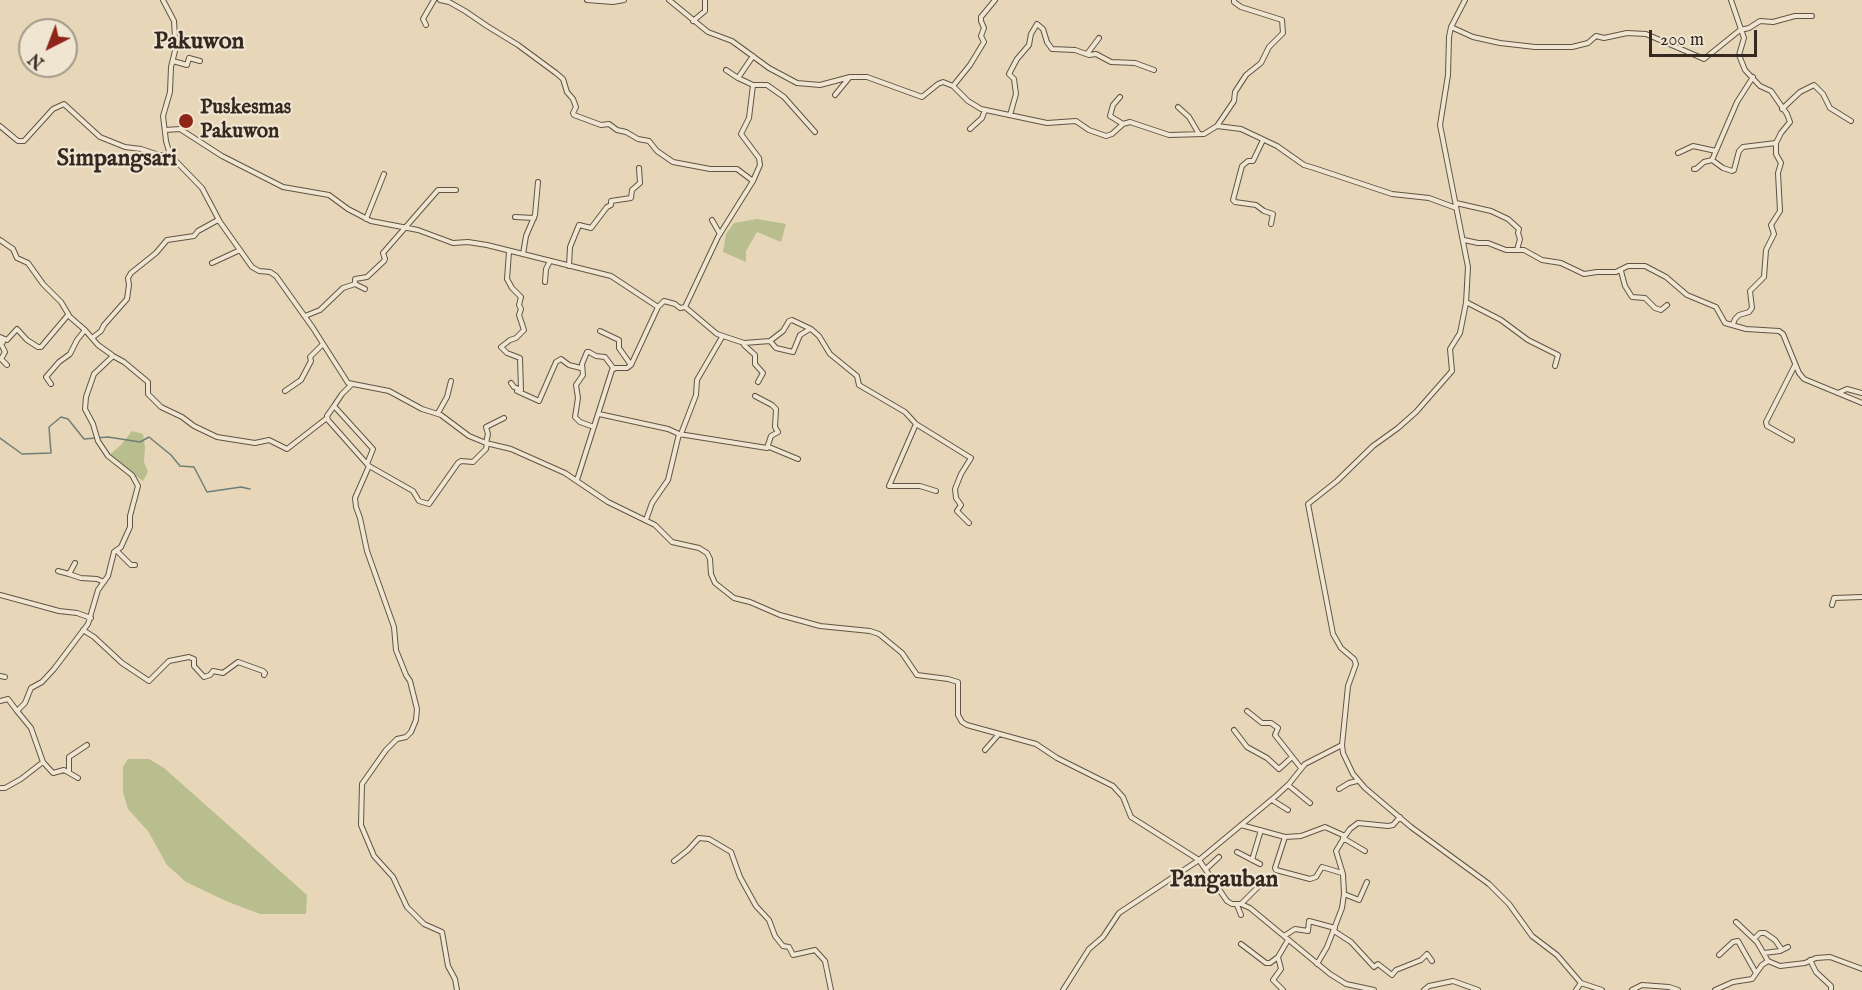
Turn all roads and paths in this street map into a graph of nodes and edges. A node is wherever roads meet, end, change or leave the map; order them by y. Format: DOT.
graph roads {
  1 [pos="163,0"];
  2 [pos="434,0"];
  3 [pos="440,0"];
  4 [pos="587,0"];
  5 [pos="624,0"];
  6 [pos="669,0"];
  7 [pos="705,0"];
  8 [pos="995,0"];
  9 [pos="1234,0"];
  10 [pos="1465,0"];
  11 [pos="1731,0"];
  12 [pos="1812,16"];
  13 [pos="693,21"];
  14 [pos="426,25"];
  15 [pos="1451,27"];
  16 [pos="1740,30"];
  17 [pos="1099,38"];
  18 [pos="1087,54"];
  19 [pos="753,56"];
  20 [pos="173,61"];
  21 [pos="200,61"];
  22 [pos="1154,69"];
  23 [pos="726,70"];
  24 [pos="850,77"];
  25 [pos="1753,77"];
  26 [pos="738,78"];
  27 [pos="753,85"];
  28 [pos="952,86"];
  29 [pos="835,95"];
  30 [pos="1120,97"];
  31 [pos="1178,107"];
  32 [pos="1782,109"];
  33 [pos="985,110"];
  34 [pos="1010,115"];
  35 [pos="1851,121"];
  36 [pos="1123,124"];
  37 [pos="0,126"];
  38 [pos="1217,126"];
  39 [pos="970,129"];
  40 [pos="165,130"];
  41 [pos="815,132"];
  42 [pos="1200,135"];
  43 [pos="1263,140"];
  44 [pos="1776,143"];
  45 [pos="1717,150"];
  46 [pos="1678,153"];
  47 [pos="170,155"];
  48 [pos="1712,160"];
  49 [pos="639,168"];
  50 [pos="1694,169"];
  51 [pos="384,174"];
  52 [pos="753,181"];
  53 [pos="538,182"];
  54 [pos="456,190"];
  55 [pos="1456,203"];
  56 [pos="1457,209"];
  57 [pos="515,217"];
  58 [pos="366,219"];
  59 [pos="534,219"];
  60 [pos="218,220"];
  61 [pos="712,220"];
  62 [pos="1271,224"];
  63 [pos="403,228"];
  64 [pos="720,234"];
  65 [pos="0,240"];
  66 [pos="1464,240"];
  67 [pos="240,250"];
  68 [pos="1517,250"];
  69 [pos="508,252"];
  70 [pos="523,255"];
  71 [pos="550,261"];
  72 [pos="212,263"];
  73 [pos="569,266"];
  74 [pos="1621,271"];
  75 [pos="545,282"];
  76 [pos="355,284"];
  77 [pos="365,289"];
  78 [pos="1466,302"];
  79 [pos="1667,305"];
  80 [pos="658,307"];
  81 [pos="685,307"];
  82 [pos="68,315"];
  83 [pos="305,316"];
  84 [pos="1733,324"];
  85 [pos="811,329"];
  86 [pos="86,330"];
  87 [pos="600,331"];
  88 [pos="722,337"];
  89 [pos="0,338"];
  90 [pos="92,338"];
  91 [pos="770,341"];
  92 [pos="744,343"];
  93 [pos="323,344"];
  94 [pos="113,356"];
  95 [pos="7,364"];
  96 [pos="1795,364"];
  97 [pos="631,365"];
  98 [pos="1555,366"];
  99 [pos="581,368"];
  100 [pos="614,369"];
  101 [pos="451,381"];
  102 [pos="758,382"];
  103 [pos="51,384"];
  104 [pos="352,385"];
  105 [pos="285,391"];
  106 [pos="1838,393"];
  107 [pos="1862,393"];
  108 [pos="754,396"];
  109 [pos="1862,403"];
  110 [pos="334,406"];
  111 [pos="438,413"];
  112 [pos="599,414"];
  113 [pos="327,418"];
  114 [pos="504,418"];
  115 [pos="916,424"];
  116 [pos="594,427"];
  117 [pos="680,434"];
  118 [pos="1792,440"];
  119 [pos="486,443"];
  120 [pos="768,447"];
  121 [pos="798,459"];
  122 [pos="368,465"];
  123 [pos="577,480"];
  124 [pos="936,491"];
  125 [pos="646,520"];
  126 [pos="969,523"];
  127 [pos="117,551"];
  128 [pos="75,563"];
  129 [pos="135,565"];
  130 [pos="58,571"];
  131 [pos="69,574"];
  132 [pos="104,582"];
  133 [pos="0,595"];
  134 [pos="1862,597"];
  135 [pos="1832,605"];
  136 [pos="91,618"];
  137 [pos="82,630"];
  138 [pos="264,675"];
  139 [pos="0,701"];
  140 [pos="16,711"];
  141 [pos="1247,711"];
  142 [pos="1234,730"];
  143 [pos="999,734"];
  144 [pos="1342,745"];
  145 [pos="87,746"];
  146 [pos="985,750"];
  147 [pos="1292,757"];
  148 [pos="42,762"];
  149 [pos="1301,768"];
  150 [pos="69,771"];
  151 [pos="78,778"];
  152 [pos="1358,780"];
  153 [pos="1288,785"];
  154 [pos="0,788"];
  155 [pos="1339,789"];
  156 [pos="1272,800"];
  157 [pos="1310,802"];
  158 [pos="1288,810"];
  159 [pos="1400,817"];
  160 [pos="1241,825"];
  161 [pos="1261,830"];
  162 [pos="1285,837"];
  163 [pos="1344,837"];
  164 [pos="1365,851"];
  165 [pos="1237,852"];
  166 [pos="1219,857"];
  167 [pos="1199,860"];
  168 [pos="1252,860"];
  169 [pos="674,861"];
  170 [pos="1260,864"];
  171 [pos="1206,869"];
  172 [pos="1343,873"];
  173 [pos="1266,882"];
  174 [pos="1367,882"];
  175 [pos="1344,894"];
  176 [pos="1239,905"];
  177 [pos="1241,915"];
  178 [pos="1736,922"];
  179 [pos="1334,930"];
  180 [pos="1284,936"];
  181 [pos="1754,939"];
  182 [pos="1288,940"];
  183 [pos="1241,944"];
  184 [pos="1788,947"];
  185 [pos="1782,950"];
  186 [pos="1764,953"];
  187 [pos="1719,955"];
  188 [pos="1278,957"];
  189 [pos="1810,960"];
  190 [pos="1432,961"];
  191 [pos="1768,962"];
  192 [pos="1317,964"];
  193 [pos="1862,969"];
  194 [pos="1756,974"];
  195 [pos="1581,982"];
  196 [pos="457,990"];
  197 [pos="831,990"];
  198 [pos="1063,990"];
  199 [pos="1283,990"];
  200 [pos="1374,990"];
  201 [pos="1424,990"];
  202 [pos="1478,990"];
  203 [pos="1576,990"];
  204 [pos="1602,990"];
  205 [pos="1632,990"];
  206 [pos="1678,990"];
  207 [pos="1715,990"];
  208 [pos="1831,990"];
  1 -- 20 [label="street"];
  2 -- 14 [label="street"];
  3 -- 52 [label="street"];
  4 -- 5 [label="street"];
  6 -- 13 [label="street"];
  7 -- 13 [label="street"];
  8 -- 28 [label="street"];
  9 -- 38 [label="street"];
  10 -- 15 [label="street"];
  11 -- 16 [label="street"];
  12 -- 16 [label="street"];
  13 -- 19 [label="street"];
  15 -- 16 [label="street"];
  15 -- 55 [label="street"];
  16 -- 25 [label="street"];
  17 -- 18 [label="street"];
  18 -- 22 [label="street"];
  18 -- 34 [label="street"];
  19 -- 24 [label="street"];
  19 -- 26 [label="street"];
  20 -- 21 [label="street"];
  20 -- 40 [label="street"];
  23 -- 26 [label="street"];
  24 -- 28 [label="street"];
  24 -- 29 [label="street"];
  25 -- 32 [label="street"];
  25 -- 45 [label="street"];
  26 -- 27 [label="street"];
  27 -- 41 [label="street"];
  27 -- 52 [label="street"];
  28 -- 33 [label="street"];
  30 -- 36 [label="street"];
  31 -- 42 [label="street"];
  32 -- 35 [label="street"];
  32 -- 44 [label="street"];
  33 -- 34 [label="street"];
  33 -- 39 [label="street"];
  34 -- 36 [label="street"];
  36 -- 42 [label="street"];
  37 -- 47 [label="street"];
  38 -- 42 [label="street"];
  38 -- 43 [label="street"];
  40 -- 47 [label="street"];
  40 -- 58 [label="street"];
  43 -- 56 [label="street"];
  43 -- 62 [label="street"];
  44 -- 48 [label="street"];
  44 -- 84 [label="street"];
  45 -- 46 [label="street"];
  45 -- 48 [label="street"];
  47 -- 60 [label="street"];
  48 -- 50 [label="street"];
  49 -- 73 [label="street"];
  51 -- 58 [label="street"];
  52 -- 64 [label="street"];
  53 -- 59 [label="street"];
  54 -- 63 [label="street"];
  55 -- 56 [label="street"];
  55 -- 68 [label="street"];
  56 -- 66 [label="street"];
  57 -- 59 [label="street"];
  58 -- 63 [label="street"];
  59 -- 70 [label="street"];
  60 -- 67 [label="street"];
  60 -- 90 [label="street"];
  61 -- 64 [label="street"];
  63 -- 69 [label="street"];
  63 -- 76 [label="street"];
  64 -- 81 [label="street"];
  65 -- 82 [label="street"];
  66 -- 68 [label="street"];
  66 -- 78 [label="street"];
  67 -- 72 [label="street"];
  67 -- 83 [label="street"];
  68 -- 74 [label="street"];
  69 -- 70 [label="street"];
  69 -- 99 [label="street"];
  70 -- 71 [label="street"];
  71 -- 73 [label="street"];
  71 -- 75 [label="street"];
  73 -- 80 [label="street"];
  74 -- 79 [label="street"];
  74 -- 84 [label="street"];
  76 -- 77 [label="street"];
  76 -- 83 [label="street"];
  78 -- 98 [label="street"];
  78 -- 144 [label="street"];
  80 -- 81 [label="street"];
  80 -- 97 [label="street"];
  81 -- 88 [label="street"];
  82 -- 86 [label="street"];
  82 -- 89 [label="street"];
  83 -- 93 [label="street"];
  84 -- 96 [label="street"];
  85 -- 91 [label="street"];
  85 -- 91 [label="street"];
  85 -- 115 [label="street"];
  86 -- 90 [label="street"];
  86 -- 103 [label="street"];
  87 -- 97 [label="street"];
  88 -- 92 [label="street"];
  88 -- 117 [label="street"];
  89 -- 95 [label="street"];
  90 -- 94 [label="street"];
  91 -- 92 [label="street"];
  92 -- 102 [label="street"];
  93 -- 104 [label="street"];
  93 -- 105 [label="street"];
  94 -- 113 [label="street"];
  94 -- 127 [label="street"];
  96 -- 106 [label="street"];
  96 -- 118 [label="street"];
  97 -- 100 [label="street"];
  99 -- 100 [label="street"];
  99 -- 116 [label="street"];
  100 -- 112 [label="street"];
  101 -- 111 [label="street"];
  104 -- 110 [label="street"];
  104 -- 111 [label="street"];
  106 -- 107 [label="street"];
  106 -- 109 [label="street"];
  108 -- 120 [label="street"];
  110 -- 113 [label="street"];
  110 -- 122 [label="street"];
  111 -- 119 [label="street"];
  112 -- 116 [label="street"];
  112 -- 117 [label="street"];
  113 -- 122 [label="street"];
  114 -- 119 [label="street"];
  115 -- 124 [label="street"];
  115 -- 126 [label="street"];
  116 -- 123 [label="street"];
  117 -- 120 [label="street"];
  117 -- 125 [label="street"];
  119 -- 122 [label="street"];
  119 -- 123 [label="street"];
  120 -- 121 [label="street"];
  122 -- 196 [label="street"];
  123 -- 125 [label="street"];
  125 -- 143 [label="street"];
  127 -- 129 [label="street"];
  127 -- 132 [label="street"];
  128 -- 131 [label="street"];
  130 -- 131 [label="street"];
  131 -- 132 [label="street"];
  132 -- 136 [label="street"];
  133 -- 136 [label="street"];
  134 -- 135 [label="street"];
  136 -- 137 [label="street"];
  137 -- 138 [label="street"];
  137 -- 140 [label="street"];
  139 -- 140 [label="street"];
  140 -- 148 [label="street"];
  141 -- 147 [label="street"];
  142 -- 147 [label="street"];
  143 -- 146 [label="street"];
  143 -- 167 [label="street"];
  144 -- 149 [label="street"];
  144 -- 152 [label="street"];
  145 -- 150 [label="street"];
  147 -- 149 [label="street"];
  148 -- 150 [label="street"];
  148 -- 154 [label="street"];
  149 -- 153 [label="street"];
  150 -- 151 [label="street"];
  152 -- 155 [label="street"];
  152 -- 159 [label="street"];
  153 -- 156 [label="street"];
  153 -- 157 [label="street"];
  156 -- 158 [label="street"];
  156 -- 160 [label="street"];
  159 -- 163 [label="street"];
  159 -- 195 [label="street"];
  160 -- 161 [label="street"];
  160 -- 167 [label="street"];
  161 -- 162 [label="street"];
  161 -- 168 [label="street"];
  162 -- 163 [label="street"];
  162 -- 172 [label="street"];
  163 -- 164 [label="street"];
  163 -- 172 [label="street"];
  165 -- 168 [label="street"];
  166 -- 171 [label="street"];
  167 -- 171 [label="street"];
  167 -- 198 [label="street"];
  168 -- 170 [label="street"];
  169 -- 197 [label="street"];
  171 -- 176 [label="street"];
  172 -- 175 [label="street"];
  173 -- 176 [label="street"];
  174 -- 175 [label="street"];
  175 -- 179 [label="street"];
  176 -- 177 [label="street"];
  176 -- 180 [label="street"];
  178 -- 181 [label="street"];
  179 -- 180 [label="street"];
  179 -- 190 [label="street"];
  179 -- 192 [label="street"];
  180 -- 182 [label="street"];
  181 -- 185 [label="street"];
  181 -- 186 [label="street"];
  182 -- 188 [label="street"];
  182 -- 192 [label="street"];
  183 -- 188 [label="street"];
  184 -- 185 [label="street"];
  185 -- 186 [label="street"];
  186 -- 191 [label="street"];
  187 -- 194 [label="street"];
  188 -- 199 [label="street"];
  189 -- 191 [label="street"];
  189 -- 193 [label="street"];
  189 -- 208 [label="street"];
  191 -- 194 [label="street"];
  192 -- 200 [label="street"];
  194 -- 207 [label="street"];
  195 -- 203 [label="street"];
  195 -- 204 [label="street"];
  201 -- 202 [label="street"];
  205 -- 206 [label="street"];
}
